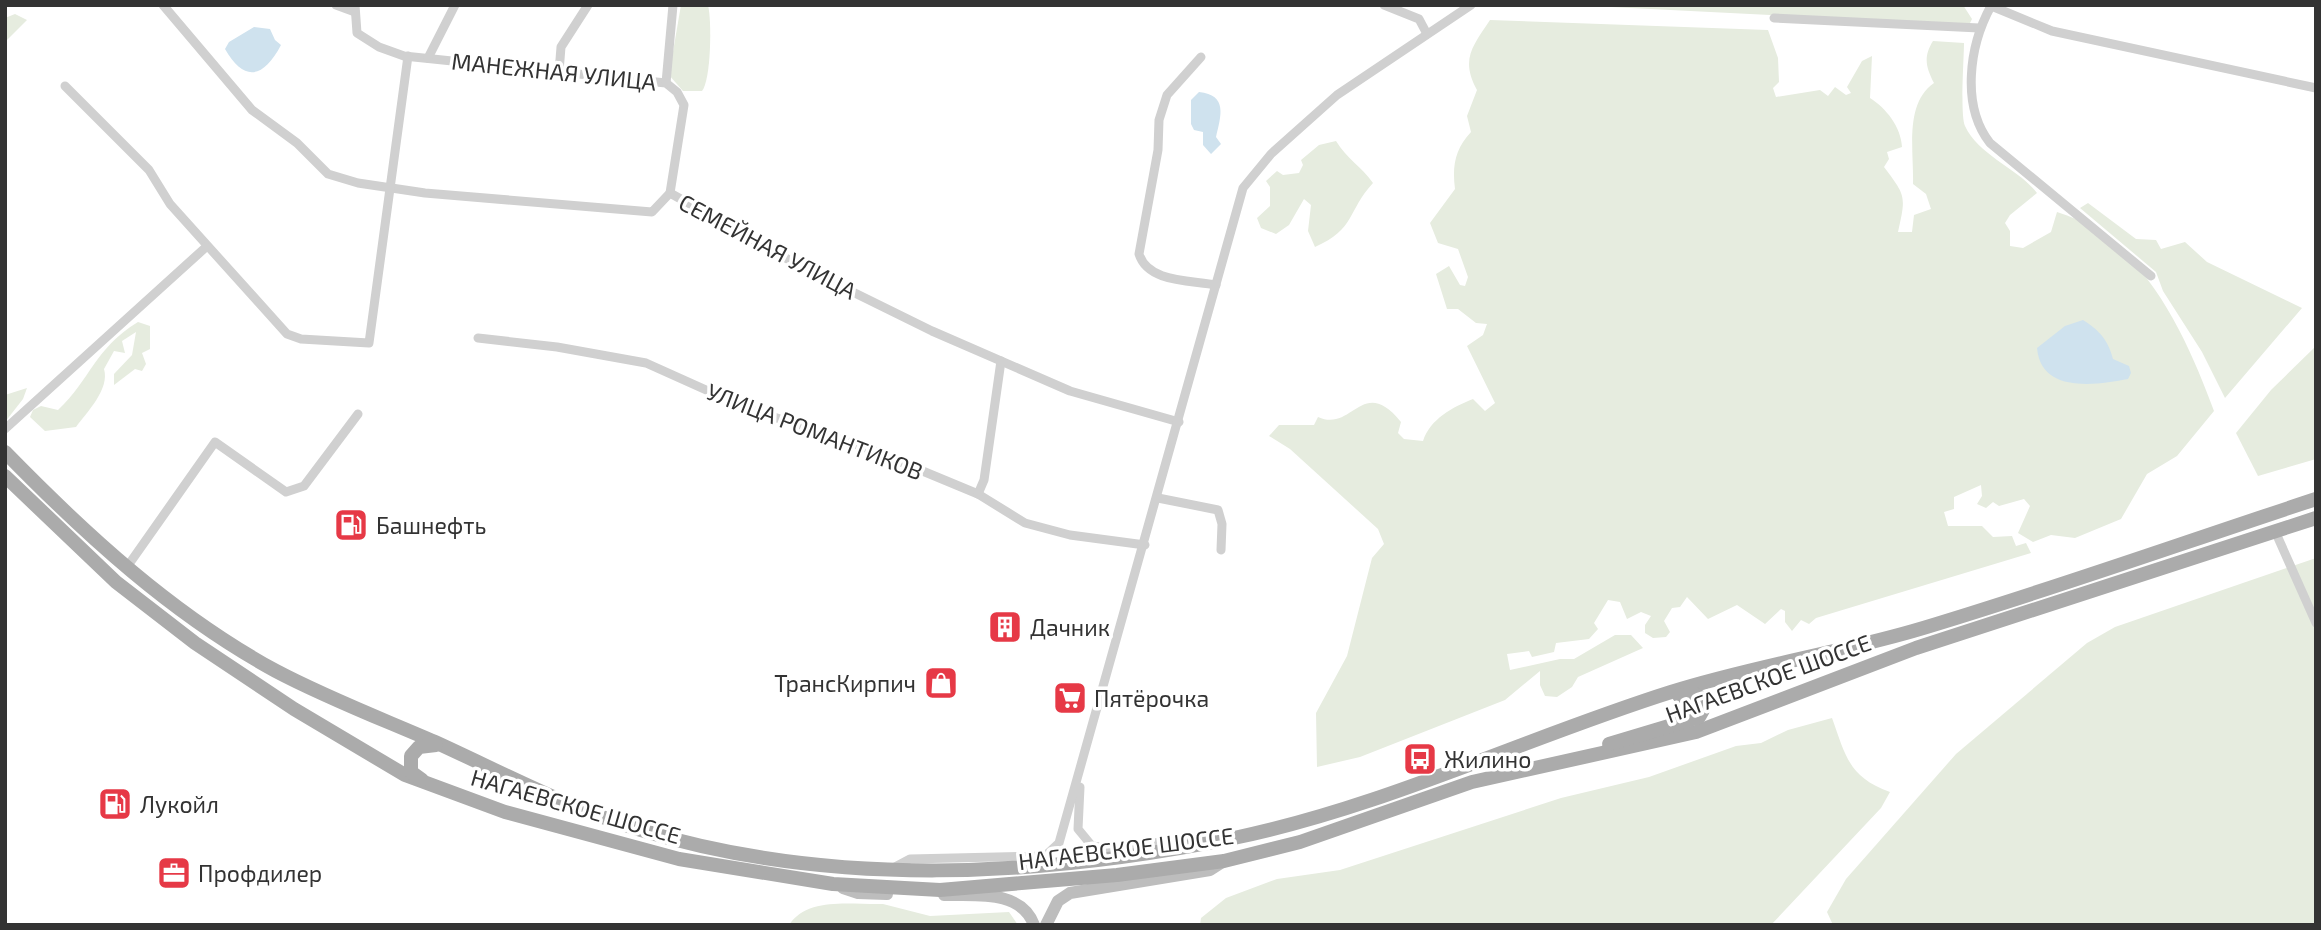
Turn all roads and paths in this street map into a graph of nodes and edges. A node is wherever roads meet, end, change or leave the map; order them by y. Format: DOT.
graph roads {
  1 [pos="163,5"];
  2 [pos="336,5"];
  3 [pos="455,5"];
  4 [pos="588,5"];
  5 [pos="673,5"];
  6 [pos="1384,5"];
  7 [pos="1471,5"];
  8 [pos="1990,6"];
  9 [pos="355,9"];
  10 [pos="1774,18"];
  11 [pos="1979,29"];
  12 [pos="1427,34"];
  13 [pos="408,56"];
  14 [pos="1201,57"];
  15 [pos="428,58"];
  16 [pos="559,72"];
  17 [pos="666,82"];
  18 [pos="65,86"];
  19 [pos="2316,88"];
  20 [pos="389,189"];
  21 [pos="670,193"];
  22 [pos="206,247"];
  23 [pos="2151,276"];
  24 [pos="1216,285"];
  25 [pos="478,338"];
  26 [pos="1001,361"];
  27 [pos="358,414"];
  28 [pos="1180,422"];
  29 [pos="5,429"];
  30 [pos="5,452"];
  31 [pos="5,476"];
  32 [pos="978,494"];
  33 [pos="1158,498"];
  34 [pos="2316,499"];
  35 [pos="2316,518"];
  36 [pos="2276,531"];
  37 [pos="1144,545"];
  38 [pos="1220,550"];
  39 [pos="127,568"];
  40 [pos="2316,623"];
  41 [pos="1539,739"];
  42 [pos="448,748"];
  43 [pos="1552,763"];
  44 [pos="1080,775"];
  45 [pos="430,786"];
  46 [pos="1241,836"];
  47 [pos="1224,861"];
  48 [pos="890,869"];
  49 [pos="833,884"];
  50 [pos="1034,925"];
  51 [pos="1046,925"];
  1 -- 20 [label="street, СЕМЕЙНАЯ УЛИЦА"];
  2 -- 9 [label="street"];
  3 -- 15 [label="street"];
  4 -- 16 [label="street"];
  5 -- 17 [label="street"];
  6 -- 12 [label="street"];
  7 -- 12 [label="street"];
  8 -- 11 [label="street"];
  8 -- 19 [label="street"];
  9 -- 13 [label="street, МАНЕЖНАЯ УЛИЦА"];
  10 -- 11 [label="street"];
  11 -- 23 [label="street"];
  12 -- 24 [label="street"];
  13 -- 15 [label="street, МАНЕЖНАЯ УЛИЦА"];
  13 -- 20 [label="street"];
  14 -- 24 [label="street"];
  15 -- 16 [label="street, МАНЕЖНАЯ УЛИЦА"];
  16 -- 17 [label="street, МАНЕЖНАЯ УЛИЦА"];
  17 -- 21 [label="street, МАНЕЖНАЯ УЛИЦА"];
  18 -- 22 [label="street"];
  20 -- 21 [label="street, СЕМЕЙНАЯ УЛИЦА"];
  20 -- 22 [label="street"];
  21 -- 26 [label="street, СЕМЕЙНАЯ УЛИЦА"];
  22 -- 29 [label="street"];
  24 -- 28 [label="street"];
  25 -- 32 [label="street, УЛИЦА РОМАНТИКОВ"];
  26 -- 28 [label="street, СЕМЕЙНАЯ УЛИЦА"];
  26 -- 32 [label="street"];
  27 -- 39 [label="street"];
  28 -- 33 [label="street"];
  30 -- 39 [label="main road, НАГАЕВСКОЕ ШОССЕ"];
  31 -- 45 [label="main road, НАГАЕВСКОЕ ШОССЕ"];
  32 -- 37 [label="street, УЛИЦА РОМАНТИКОВ"];
  33 -- 37 [label="street"];
  33 -- 38 [label="street"];
  34 -- 41 [label="main road, НАГАЕВСКОЕ ШОССЕ"];
  35 -- 36 [label="main road, НАГАЕВСКОЕ ШОССЕ"];
  36 -- 40 [label="street"];
  36 -- 43 [label="main road, НАГАЕВСКОЕ ШОССЕ"];
  37 -- 44 [label="street"];
  39 -- 42 [label="main road, НАГАЕВСКОЕ ШОССЕ"];
  41 -- 43 [label="main road"];
  41 -- 46 [label="main road, НАГАЕВСКОЕ ШОССЕ"];
  42 -- 45 [label="main road"];
  42 -- 48 [label="main road, НАГАЕВСКОЕ ШОССЕ"];
  43 -- 47 [label="main road, НАГАЕВСКОЕ ШОССЕ"];
  44 -- 46 [label="street"];
  44 -- 48 [label="street"];
  45 -- 49 [label="main road, НАГАЕВСКОЕ ШОССЕ"];
  46 -- 48 [label="main road, НАГАЕВСКОЕ ШОССЕ"];
  47 -- 49 [label="main road, НАГАЕВСКОЕ ШОССЕ"];
  47 -- 51 [label="street"];
  49 -- 50 [label="street"];
}
